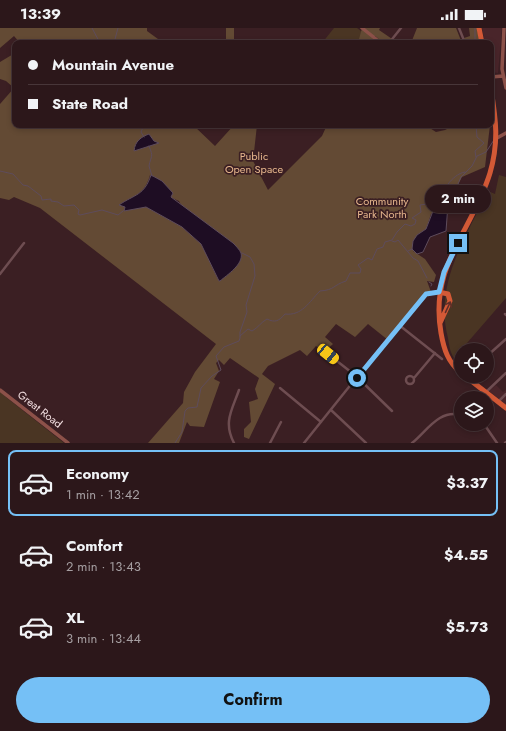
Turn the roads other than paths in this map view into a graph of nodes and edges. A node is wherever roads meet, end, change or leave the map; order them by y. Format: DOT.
graph roads {
  1 [pos="362,28"];
  2 [pos="401,28"];
  3 [pos="459,28"];
  4 [pos="479,28"];
  5 [pos="504,28"];
  6 [pos="377,40"];
  7 [pos="391,40"];
  8 [pos="464,40"];
  9 [pos="481,40"];
  10 [pos="503,76"];
  11 [pos="494,77"];
  12 [pos="506,88"];
  13 [pos="494,114"];
  14 [pos="506,133"];
  15 [pos="497,138"];
  16 [pos="24,243"];
  17 [pos="0,274"];
  18 [pos="439,292"];
  19 [pos="399,325"];
  20 [pos="440,328"];
  21 [pos="506,339"];
  22 [pos="494,350"];
  23 [pos="435,353"];
  24 [pos="328,354"];
  25 [pos="442,359"];
  26 [pos="454,367"];
  27 [pos="506,373"];
  28 [pos="357,378"];
  29 [pos="414,378"];
  30 [pos="473,383"];
  31 [pos="280,388"];
  32 [pos="0,390"];
  33 [pos="239,390"];
  34 [pos="484,391"];
  35 [pos="486,391"];
  36 [pos="506,394"];
  37 [pos="494,399"];
  38 [pos="498,402"];
  39 [pos="506,408"];
  40 [pos="331,410"];
  41 [pos="392,411"];
  42 [pos="454,414"];
  43 [pos="281,422"];
  44 [pos="321,422"];
  45 [pos="489,431"];
  46 [pos="364,442"];
  47 [pos="68,443"];
  48 [pos="234,443"];
  49 [pos="270,443"];
  50 [pos="304,443"];
  51 [pos="412,443"];
  52 [pos="498,443"];
  1 -- 6 [label="street"];
  2 -- 7 [label="street"];
  3 -- 8 [label="street"];
  4 -- 9 [label="highway"];
  5 -- 10 [label="street"];
  10 -- 11 [label="street"];
  10 -- 12 [label="street"];
  13 -- 15 [label="highway"];
  14 -- 15 [label="street"];
  15 -- 18 [label="highway"];
  16 -- 17 [label="street"];
  18 -- 19 [label="street"];
  18 -- 20 [label="highway"];
  20 -- 18 [label="highway, one-way"];
  19 -- 23 [label="street"];
  19 -- 28 [label="street"];
  20 -- 26 [label="highway"];
  21 -- 22 [label="street"];
  23 -- 25 [label="street"];
  23 -- 29 [label="street"];
  24 -- 28 [label="street"];
  27 -- 35 [label="street"];
  28 -- 40 [label="street"];
  28 -- 41 [label="street"];
  30 -- 34 [label="highway"];
  31 -- 44 [label="street"];
  32 -- 47 [label="street, Great Road"];
  33 -- 48 [label="street"];
  36 -- 38 [label="street"];
  37 -- 38 [label="highway"];
  38 -- 39 [label="highway"];
  40 -- 44 [label="street"];
  40 -- 46 [label="street"];
  42 -- 51 [label="street"];
  43 -- 49 [label="street"];
  44 -- 50 [label="street"];
  45 -- 52 [label="street"];
}
